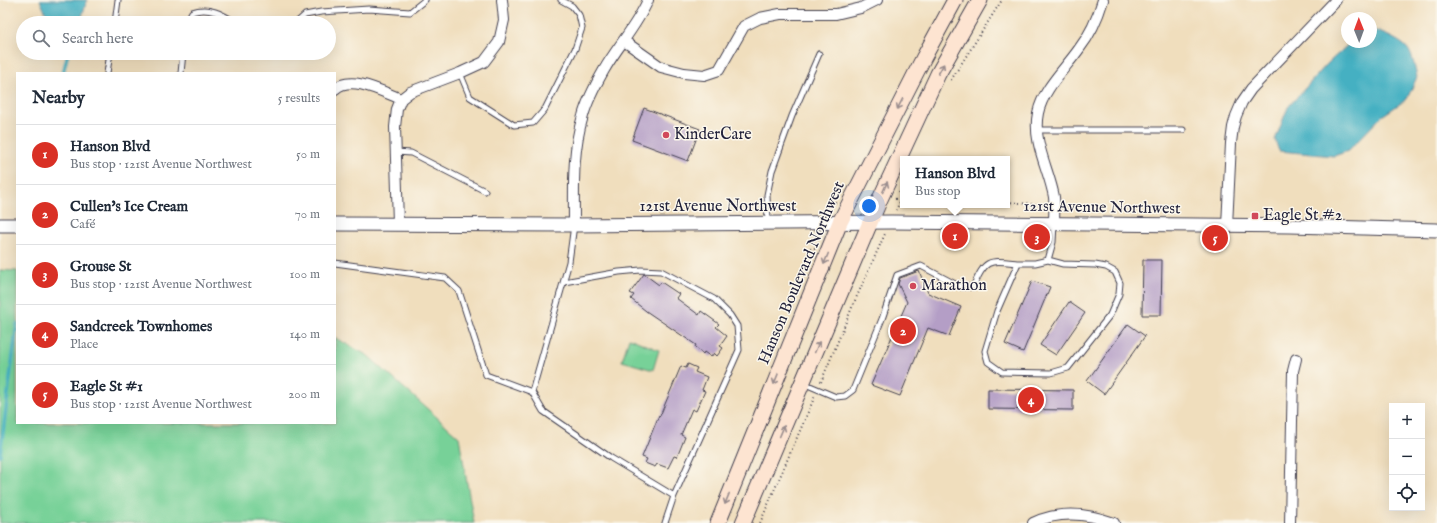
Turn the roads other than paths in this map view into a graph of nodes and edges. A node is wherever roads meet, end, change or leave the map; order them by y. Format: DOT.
graph roads {
  1 [pos="118,0"];
  2 [pos="425,0"];
  3 [pos="502,0"];
  4 [pos="561,0"];
  5 [pos="648,0"];
  6 [pos="877,0"];
  7 [pos="955,0"];
  8 [pos="980,0"];
  9 [pos="1103,0"];
  10 [pos="1336,0"];
  11 [pos="116,16"];
  12 [pos="190,16"];
  13 [pos="224,16"];
  14 [pos="304,16"];
  15 [pos="624,40"];
  16 [pos="819,54"];
  17 [pos="109,60"];
  18 [pos="182,60"];
  19 [pos="107,72"];
  20 [pos="181,72"];
  21 [pos="460,73"];
  22 [pos="336,88"];
  23 [pos="401,99"];
  24 [pos="1037,130"];
  25 [pos="1183,130"];
  26 [pos="396,152"];
  27 [pos="485,191"];
  28 [pos="840,222"];
  29 [pos="869,222"];
  30 [pos="398,223"];
  31 [pos="0,224"];
  32 [pos="16,224"];
  33 [pos="336,224"];
  34 [pos="768,224"];
  35 [pos="1054,224"];
  36 [pos="574,225"];
  37 [pos="1227,226"];
  38 [pos="1437,230"];
  39 [pos="1048,260"];
  40 [pos="336,263"];
  41 [pos="1018,263"];
  42 [pos="564,282"];
  43 [pos="1296,359"];
  44 [pos="802,383"];
  45 [pos="532,392"];
  46 [pos="674,496"];
  47 [pos="665,523"];
  48 [pos="718,523"];
  49 [pos="743,523"];
  50 [pos="1034,523"];
  51 [pos="1114,523"];
  52 [pos="1290,523"];
  1 -- 11 [label="lane"];
  2 -- 14 [label="lane"];
  3 -- 21 [label="street"];
  4 -- 21 [label="lane"];
  5 -- 15 [label="street"];
  6 -- 15 [label="street"];
  7 -- 28 [label="main road, Hanson Boulevard Northwest, one-way"];
  29 -- 8 [label="main road, one-way"];
  9 -- 24 [label="street"];
  10 -- 37 [label="street"];
  12 -- 13 [label="lane"];
  15 -- 36 [label="street"];
  16 -- 34 [label="lane"];
  17 -- 19 [label="lane"];
  18 -- 20 [label="lane"];
  21 -- 23 [label="street"];
  22 -- 23 [label="street"];
  23 -- 26 [label="street"];
  24 -- 25 [label="lane"];
  24 -- 35 [label="street"];
  26 -- 27 [label="lane"];
  26 -- 30 [label="street"];
  28 -- 29 [label="street, 121st Avenue Northwest"];
  28 -- 34 [label="street, 121st Avenue Northwest"];
  28 -- 48 [label="main road, Hanson Boulevard Northwest, one-way"];
  29 -- 35 [label="street, 121st Avenue Northwest"];
  44 -- 29 [label="main road, one-way"];
  30 -- 33 [label="street, 121st Avenue Northwest"];
  30 -- 36 [label="street, 121st Avenue Northwest"];
  31 -- 32 [label="street"];
  34 -- 36 [label="street, 121st Avenue Northwest"];
  35 -- 37 [label="street, 121st Avenue Northwest"];
  35 -- 39 [label="lane"];
  36 -- 42 [label="lane"];
  37 -- 38 [label="street, 121st Avenue Northwest"];
  39 -- 41 [label="lane"];
  39 -- 41 [label="lane"];
  40 -- 45 [label="lane"];
  41 -- 44 [label="lane"];
  42 -- 45 [label="lane"];
  42 -- 46 [label="lane"];
  43 -- 52 [label="street"];
  49 -- 44 [label="main road, one-way"];
  45 -- 46 [label="lane"];
  46 -- 47 [label="lane"];
  50 -- 51 [label="street"];
}
